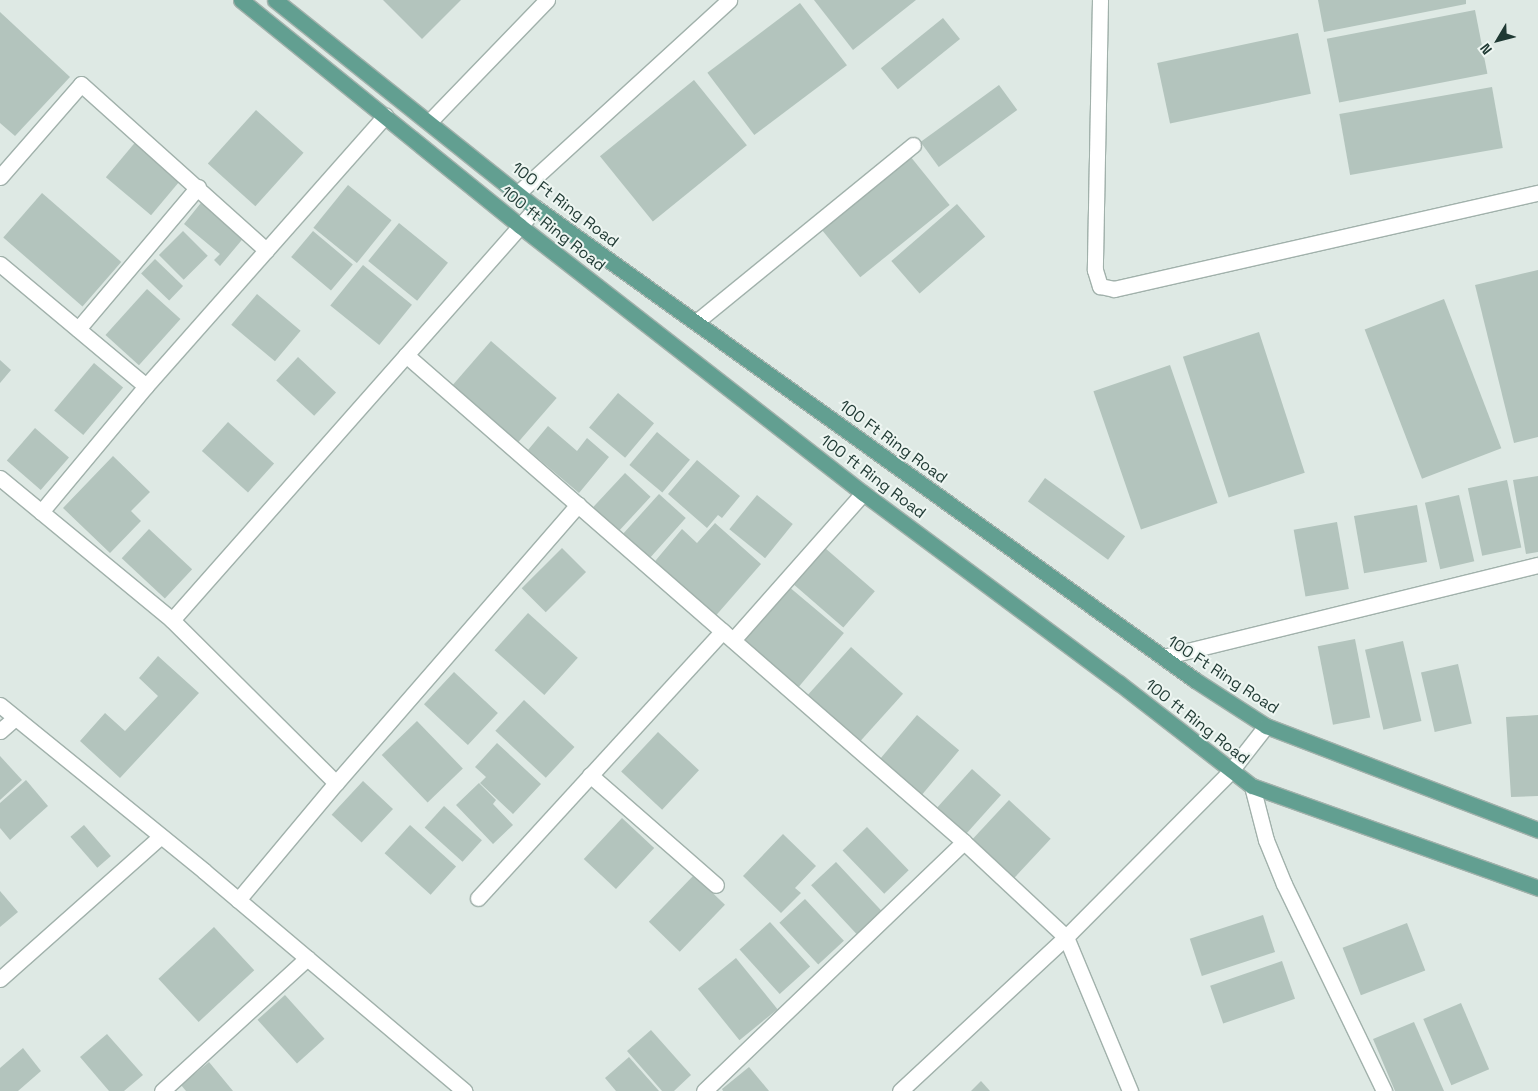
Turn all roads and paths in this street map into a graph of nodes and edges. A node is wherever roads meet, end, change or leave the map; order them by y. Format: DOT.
graph roads {
  1 [pos="241,0"];
  2 [pos="275,0"];
  3 [pos="547,0"];
  4 [pos="729,0"];
  5 [pos="1100,0"];
  6 [pos="384,116"];
  7 [pos="429,122"];
  8 [pos="913,145"];
  9 [pos="0,177"];
  10 [pos="198,187"];
  11 [pos="518,193"];
  12 [pos="1538,193"];
  13 [pos="536,208"];
  14 [pos="520,226"];
  15 [pos="266,250"];
  16 [pos="0,264"];
  17 [pos="696,322"];
  18 [pos="78,329"];
  19 [pos="406,355"];
  20 [pos="146,386"];
  21 [pos="0,478"];
  22 [pos="863,493"];
  23 [pos="578,505"];
  24 [pos="40,512"];
  25 [pos="1538,564"];
  26 [pos="172,620"];
  27 [pos="728,636"];
  28 [pos="1163,657"];
  29 [pos="0,705"];
  30 [pos="15,718"];
  31 [pos="1266,726"];
  32 [pos="0,732"];
  33 [pos="1230,772"];
  34 [pos="590,775"];
  35 [pos="336,783"];
  36 [pos="1252,786"];
  37 [pos="1538,830"];
  38 [pos="161,836"];
  39 [pos="964,842"];
  40 [pos="716,885"];
  41 [pos="1538,888"];
  42 [pos="478,898"];
  43 [pos="238,900"];
  44 [pos="1066,938"];
  45 [pos="307,958"];
  46 [pos="0,978"];
  47 [pos="162,1091"];
  48 [pos="464,1091"];
  49 [pos="704,1091"];
  50 [pos="900,1091"];
  51 [pos="1130,1091"];
  52 [pos="1384,1091"];
  1 -- 6 [label="main road, 100 ft Ring Road"];
  2 -- 7 [label="main road, 100 Ft Ring Road"];
  3 -- 7 [label="street"];
  4 -- 11 [label="street"];
  5 -- 12 [label="street"];
  6 -- 14 [label="main road, 100 ft Ring Road"];
  6 -- 15 [label="street"];
  7 -- 11 [label="main road, 100 Ft Ring Road"];
  8 -- 17 [label="street"];
  9 -- 10 [label="street"];
  10 -- 15 [label="street"];
  10 -- 18 [label="street"];
  11 -- 13 [label="main road, 100 Ft Ring Road"];
  13 -- 14 [label="street"];
  13 -- 17 [label="main road, 100 Ft Ring Road"];
  14 -- 19 [label="street"];
  14 -- 22 [label="main road, 100 ft Ring Road"];
  15 -- 20 [label="street"];
  16 -- 18 [label="street"];
  17 -- 28 [label="main road, 100 Ft Ring Road"];
  18 -- 20 [label="street"];
  19 -- 23 [label="street"];
  19 -- 26 [label="street"];
  20 -- 24 [label="street"];
  21 -- 24 [label="street"];
  22 -- 27 [label="street"];
  22 -- 33 [label="main road, 100 ft Ring Road"];
  23 -- 27 [label="street"];
  23 -- 35 [label="street"];
  24 -- 26 [label="street"];
  25 -- 28 [label="street"];
  26 -- 35 [label="street"];
  27 -- 34 [label="street"];
  27 -- 39 [label="street"];
  28 -- 31 [label="main road, 100 Ft Ring Road"];
  29 -- 30 [label="street"];
  30 -- 32 [label="street"];
  30 -- 38 [label="street"];
  31 -- 33 [label="street"];
  31 -- 37 [label="main road, 100 Ft Ring Road"];
  33 -- 36 [label="main road, 100 ft Ring Road"];
  33 -- 44 [label="street"];
  34 -- 40 [label="street"];
  34 -- 42 [label="street"];
  35 -- 43 [label="street"];
  36 -- 41 [label="main road, 100 ft Ring Road"];
  36 -- 52 [label="street"];
  38 -- 43 [label="street"];
  38 -- 46 [label="street"];
  39 -- 44 [label="street"];
  39 -- 49 [label="street"];
  43 -- 45 [label="street"];
  44 -- 50 [label="street"];
  44 -- 51 [label="street"];
  45 -- 47 [label="street"];
  45 -- 48 [label="street"];
}
